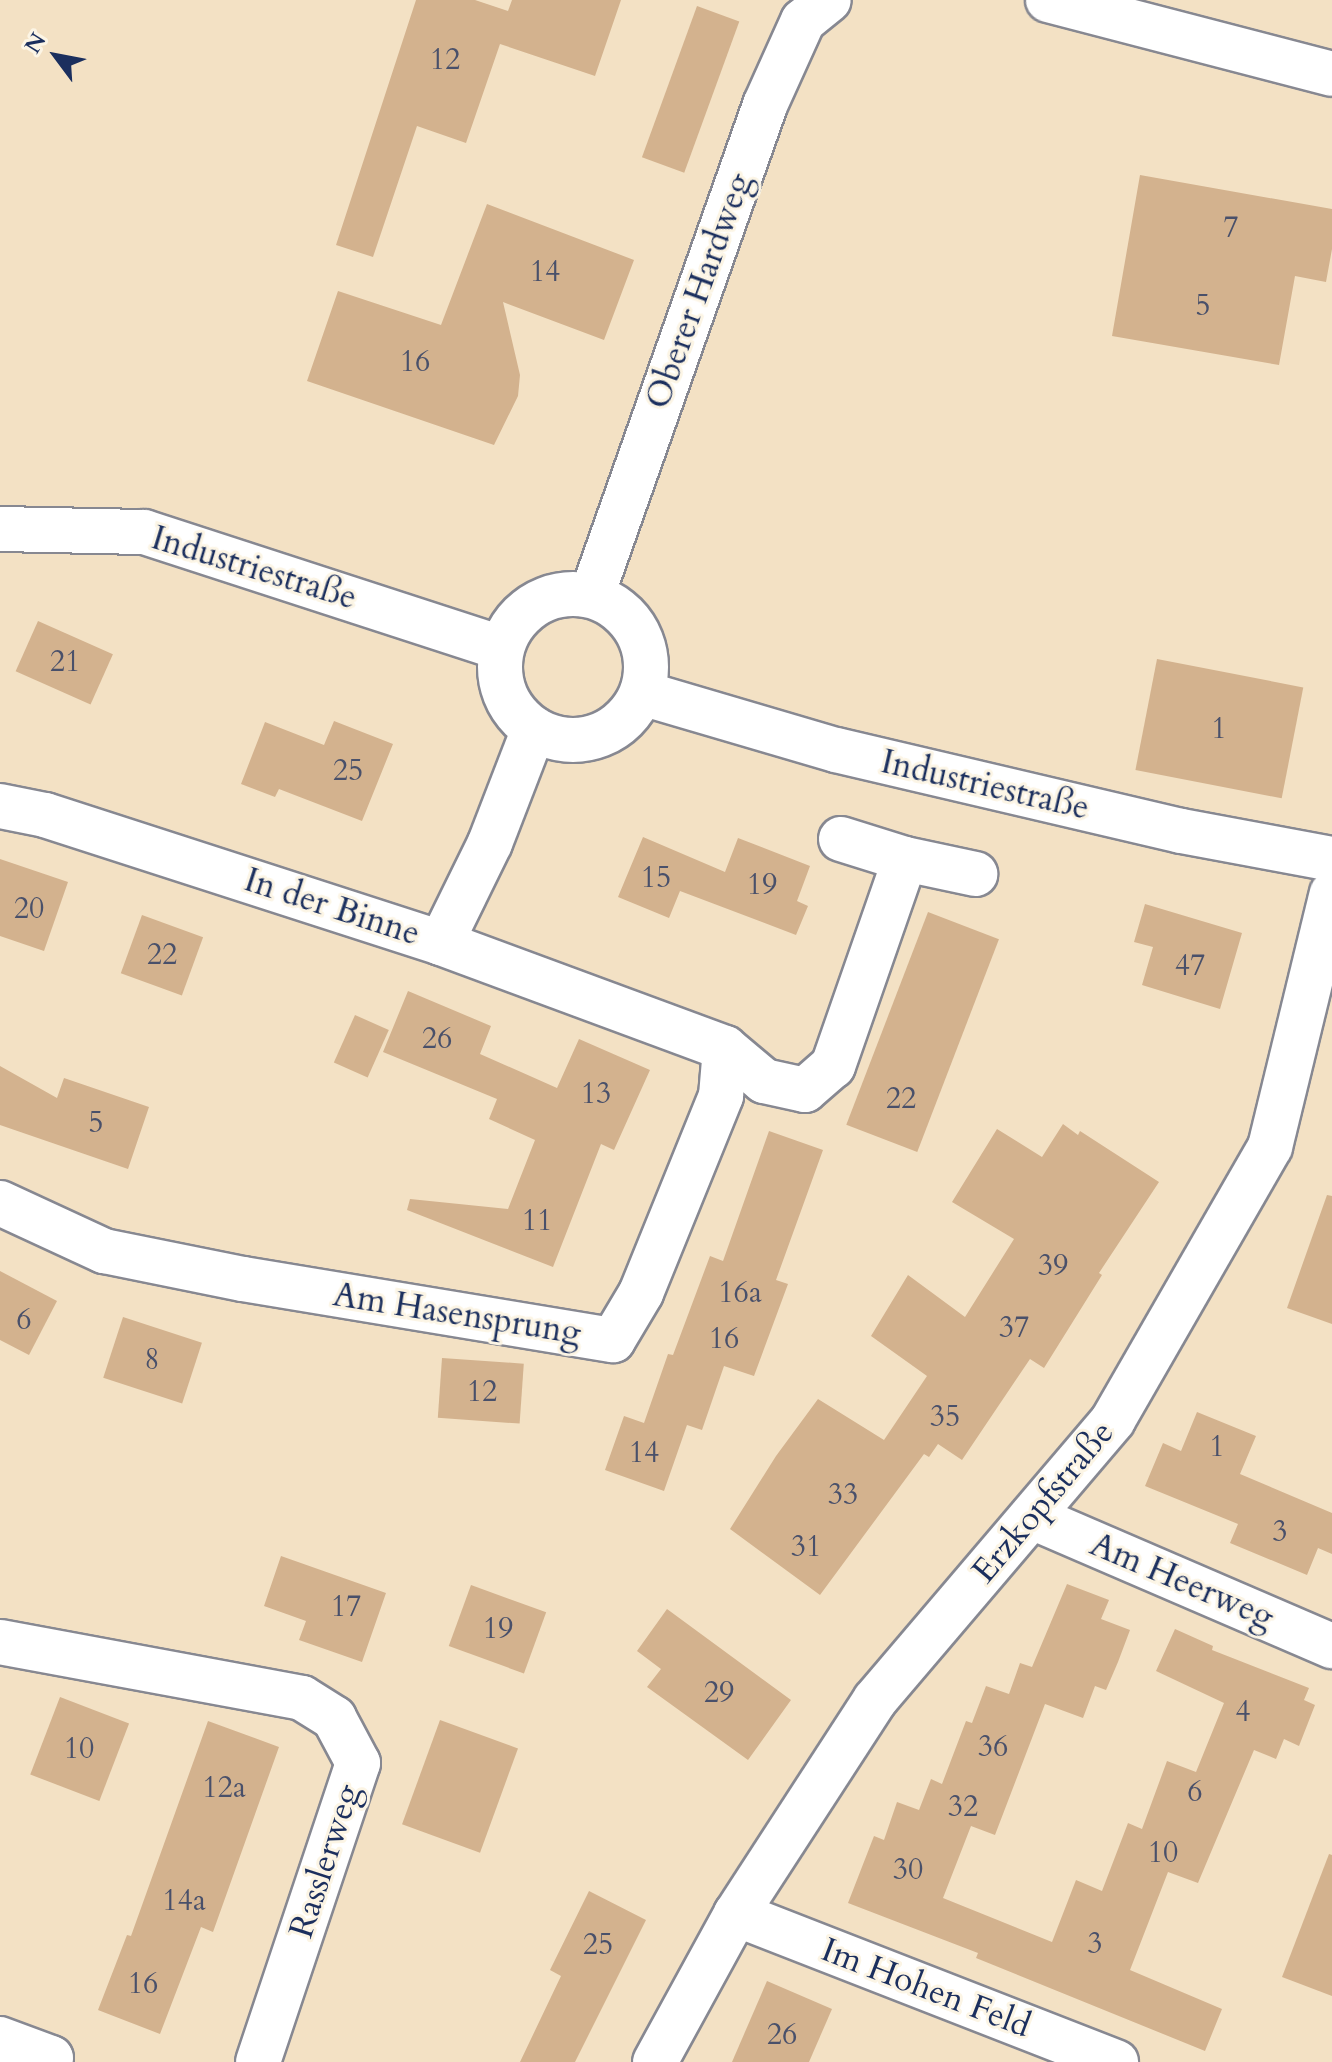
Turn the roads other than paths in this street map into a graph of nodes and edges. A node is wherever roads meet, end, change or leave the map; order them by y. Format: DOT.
graph roads {
  1 [pos="829,0"];
  2 [pos="1048,0"];
  3 [pos="1332,74"];
  4 [pos="0,529"];
  5 [pos="592,595"];
  6 [pos="501,648"];
  7 [pos="642,693"];
  8 [pos="534,729"];
  9 [pos="0,806"];
  10 [pos="841,839"];
  11 [pos="905,859"];
  12 [pos="1332,859"];
  13 [pos="975,874"];
  14 [pos="1332,893"];
  15 [pos="441,943"];
  16 [pos="725,1048"];
  17 [pos="0,1203"];
  18 [pos="1032,1517"];
  19 [pos="0,1642"];
  20 [pos="1332,1646"];
  21 [pos="736,1914"];
  22 [pos="0,2039"];
  23 [pos="55,2061"];
  24 [pos="258,2062"];
  25 [pos="655,2062"];
  26 [pos="1116,2062"];
  1 -- 5 [label="street, Oberer Hardweg"];
  2 -- 3 [label="street"];
  4 -- 6 [label="street, Industriestraße"];
  5 -- 6 [label="street"];
  5 -- 7 [label="street"];
  6 -- 8 [label="street"];
  7 -- 8 [label="street"];
  7 -- 12 [label="street, Industriestraße"];
  8 -- 15 [label="street, In der Binne"];
  9 -- 15 [label="street, In der Binne"];
  10 -- 11 [label="street"];
  11 -- 13 [label="street"];
  11 -- 16 [label="street"];
  14 -- 18 [label="street, Erzkopfstraße"];
  15 -- 16 [label="street"];
  16 -- 17 [label="street, Am Hasensprung"];
  18 -- 20 [label="street, Am Heerweg"];
  18 -- 21 [label="street, Erzkopfstraße"];
  19 -- 24 [label="street, Rasslerweg"];
  21 -- 25 [label="street, Erzkopfstraße"];
  21 -- 26 [label="street, Im Hohen Feld"];
  22 -- 23 [label="street"];
}
